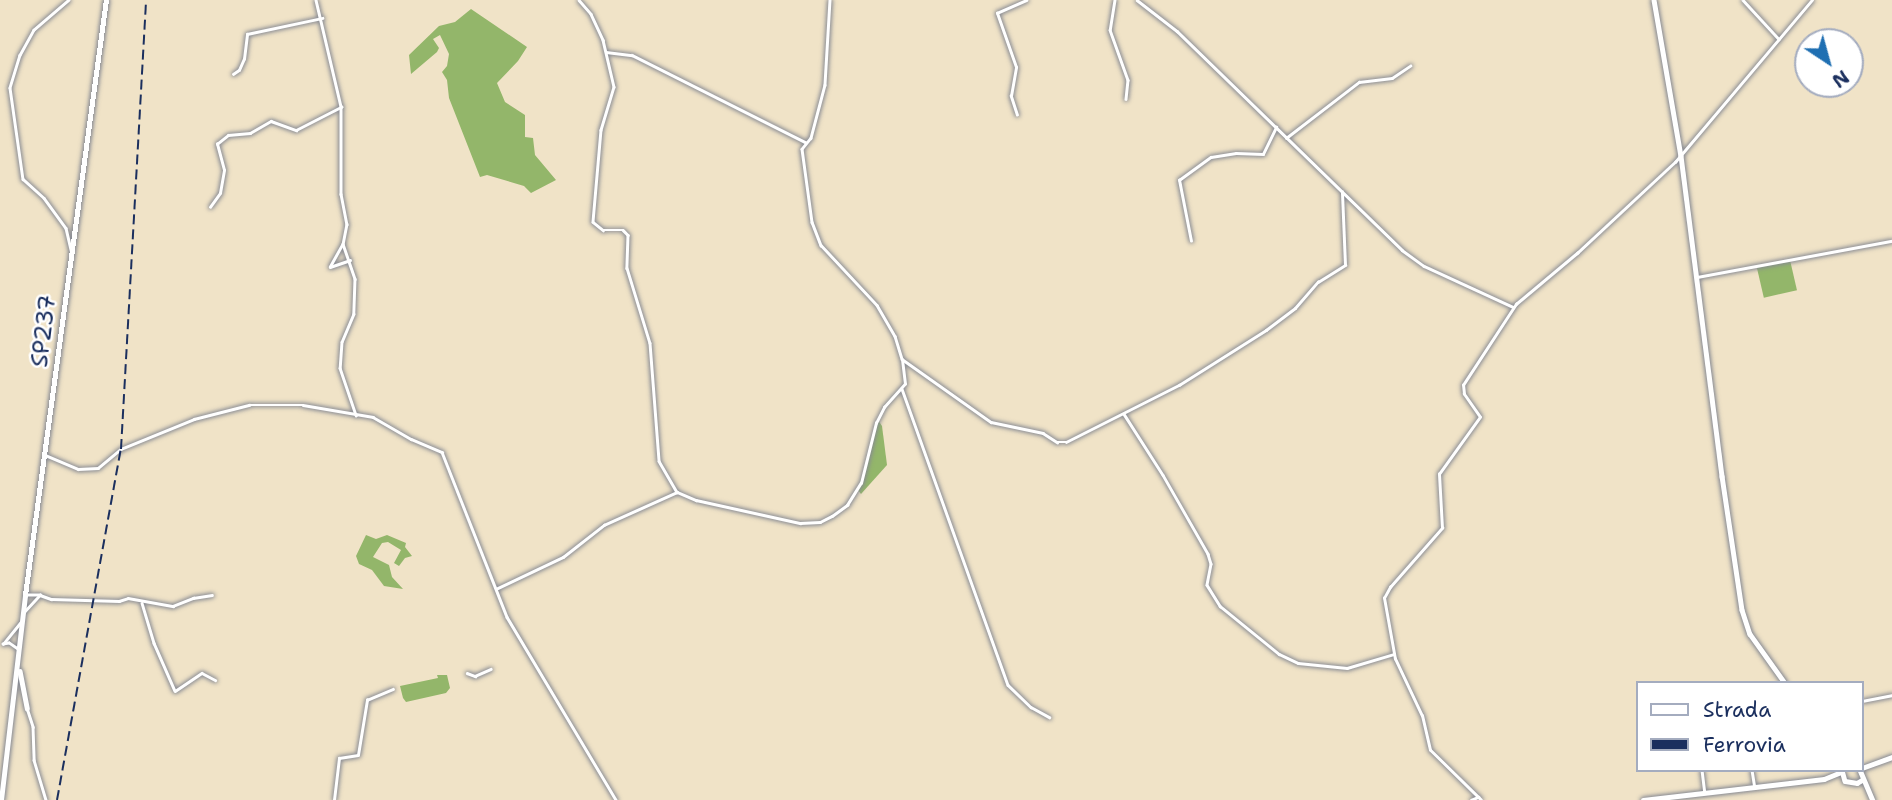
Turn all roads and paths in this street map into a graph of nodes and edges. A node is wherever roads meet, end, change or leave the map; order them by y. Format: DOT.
graph roads {
  1 [pos="69,0"];
  2 [pos="106,0"];
  3 [pos="316,0"];
  4 [pos="579,0"];
  5 [pos="830,0"];
  6 [pos="1026,0"];
  7 [pos="1115,0"];
  8 [pos="1137,0"];
  9 [pos="1654,0"];
  10 [pos="1743,0"];
  11 [pos="1812,0"];
  12 [pos="322,18"];
  13 [pos="1779,39"];
  14 [pos="606,52"];
  15 [pos="1410,66"];
  16 [pos="233,74"];
  17 [pos="1126,99"];
  18 [pos="341,107"];
  19 [pos="1017,115"];
  20 [pos="1276,127"];
  21 [pos="1286,138"];
  22 [pos="806,142"];
  23 [pos="1681,156"];
  24 [pos="1342,192"];
  25 [pos="210,207"];
  26 [pos="1191,241"];
  27 [pos="1892,241"];
  28 [pos="343,244"];
  29 [pos="72,251"];
  30 [pos="350,260"];
  31 [pos="1697,277"];
  32 [pos="1513,307"];
  33 [pos="902,359"];
  34 [pos="902,390"];
  35 [pos="1124,414"];
  36 [pos="356,415"];
  37 [pos="45,455"];
  38 [pos="677,492"];
  39 [pos="496,589"];
  40 [pos="25,595"];
  41 [pos="40,595"];
  42 [pos="212,595"];
  43 [pos="142,603"];
  44 [pos="23,612"];
  45 [pos="23,620"];
  46 [pos="21,636"];
  47 [pos="9,637"];
  48 [pos="9,643"];
  49 [pos="2,645"];
  50 [pos="19,651"];
  51 [pos="1394,654"];
  52 [pos="19,667"];
  53 [pos="491,669"];
  54 [pos="467,673"];
  55 [pos="215,680"];
  56 [pos="1784,681"];
  57 [pos="16,687"];
  58 [pos="393,689"];
  59 [pos="25,691"];
  60 [pos="1892,695"];
  61 [pos="15,701"];
  62 [pos="1864,701"];
  63 [pos="27,708"];
  64 [pos="1049,717"];
  65 [pos="355,735"];
  66 [pos="361,736"];
  67 [pos="1892,757"];
  68 [pos="1880,763"];
  69 [pos="1864,768"];
  70 [pos="1702,772"];
  71 [pos="1752,772"];
  72 [pos="1840,772"];
  73 [pos="1842,772"];
  74 [pos="1862,772"];
  75 [pos="1863,778"];
  76 [pos="1824,779"];
  77 [pos="1845,781"];
  78 [pos="1852,783"];
  79 [pos="1755,788"];
  80 [pos="1705,793"];
  81 [pos="1479,798"];
  82 [pos="1872,798"];
  83 [pos="1,800"];
  84 [pos="46,800"];
  85 [pos="334,800"];
  86 [pos="616,800"];
  87 [pos="1471,800"];
  88 [pos="1643,800"];
  1 -- 29 [label="street"];
  2 -- 29 [label="main road, SP237 / SP237"];
  3 -- 12 [label="street"];
  4 -- 14 [label="street"];
  5 -- 22 [label="street"];
  6 -- 19 [label="street"];
  7 -- 17 [label="street"];
  8 -- 20 [label="street"];
  9 -- 23 [label="main road"];
  10 -- 13 [label="street"];
  11 -- 13 [label="street"];
  12 -- 16 [label="street"];
  12 -- 18 [label="street"];
  13 -- 23 [label="street"];
  14 -- 22 [label="street"];
  14 -- 38 [label="street"];
  15 -- 21 [label="street"];
  18 -- 25 [label="street"];
  18 -- 28 [label="street"];
  20 -- 21 [label="street"];
  20 -- 26 [label="street"];
  21 -- 24 [label="street"];
  22 -- 33 [label="street"];
  23 -- 31 [label="main road"];
  23 -- 32 [label="street"];
  24 -- 32 [label="street"];
  24 -- 35 [label="street"];
  27 -- 31 [label="street"];
  28 -- 30 [label="street"];
  28 -- 30 [label="street"];
  29 -- 37 [label="main road, SP237 / SP237"];
  30 -- 36 [label="street"];
  31 -- 56 [label="main road"];
  32 -- 51 [label="street"];
  33 -- 34 [label="street"];
  33 -- 35 [label="street"];
  34 -- 38 [label="street"];
  34 -- 64 [label="street"];
  35 -- 51 [label="street"];
  36 -- 37 [label="street"];
  36 -- 39 [label="street"];
  37 -- 40 [label="main road, SP237 / SP237"];
  38 -- 39 [label="street"];
  39 -- 86 [label="street"];
  40 -- 41 [label="street"];
  40 -- 44 [label="main road, SP237 / SP237"];
  41 -- 43 [label="street"];
  41 -- 44 [label="street"];
  42 -- 43 [label="street"];
  43 -- 55 [label="street"];
  44 -- 45 [label="main road, SP237 / SP237"];
  45 -- 46 [label="main road, SP237 / SP237"];
  45 -- 47 [label="street"];
  46 -- 47 [label="street"];
  46 -- 48 [label="street"];
  46 -- 50 [label="main road, SP237 / SP237"];
  47 -- 49 [label="street"];
  48 -- 49 [label="street"];
  48 -- 50 [label="street"];
  50 -- 52 [label="main road, SP237 / SP237"];
  51 -- 81 [label="street"];
  52 -- 57 [label="main road, SP237"];
  52 -- 59 [label="main road"];
  53 -- 54 [label="street"];
  57 -- 59 [label="main road"];
  57 -- 61 [label="main road, SP237"];
  57 -- 63 [label="main road"];
  58 -- 66 [label="street"];
  59 -- 63 [label="main road"];
  60 -- 62 [label="street"];
  61 -- 63 [label="main road"];
  61 -- 83 [label="main road, SP237"];
  63 -- 84 [label="street"];
  65 -- 66 [label="street"];
  66 -- 85 [label="street"];
  67 -- 68 [label="main road"];
  68 -- 69 [label="main road"];
  68 -- 75 [label="main road"];
  70 -- 80 [label="street"];
  71 -- 79 [label="street"];
  72 -- 76 [label="main road"];
  73 -- 77 [label="main road"];
  74 -- 75 [label="main road"];
  75 -- 78 [label="main road"];
  75 -- 82 [label="main road"];
  76 -- 77 [label="main road"];
  76 -- 79 [label="main road"];
  77 -- 78 [label="main road"];
  78 -- 82 [label="main road"];
  79 -- 80 [label="main road"];
  80 -- 88 [label="main road"];
  81 -- 87 [label="street"];
}
